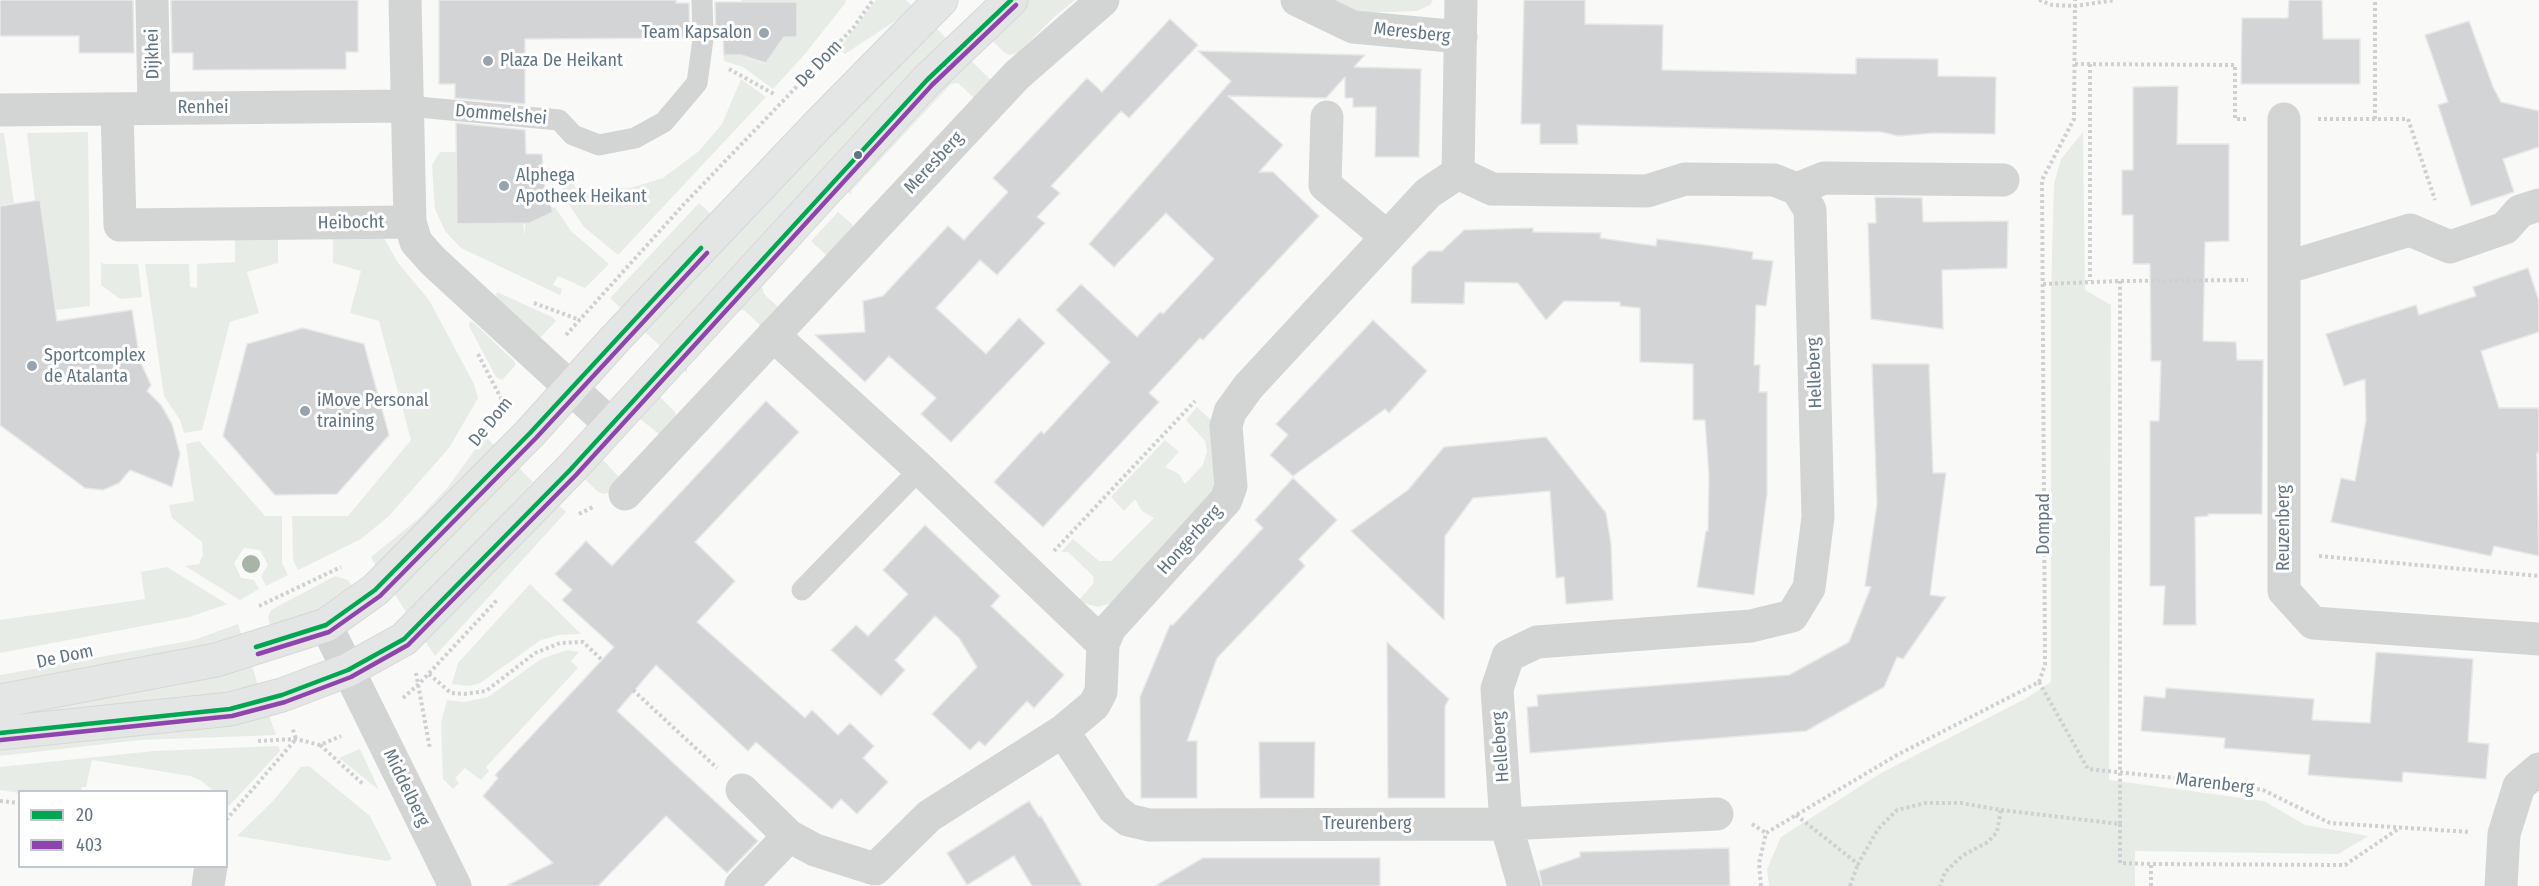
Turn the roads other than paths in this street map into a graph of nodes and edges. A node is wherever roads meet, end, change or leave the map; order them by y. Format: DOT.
graph roads {
  1 [pos="153,0"];
  2 [pos="405,0"];
  3 [pos="702,0"];
  4 [pos="940,0"];
  5 [pos="1103,0"];
  6 [pos="1297,0"];
  7 [pos="1461,0"];
  8 [pos="1004,2"];
  9 [pos="1461,37"];
  10 [pos="407,106"];
  11 [pos="154,108"];
  12 [pos="117,109"];
  13 [pos="0,110"];
  14 [pos="1327,117"];
  15 [pos="2284,119"];
  16 [pos="1458,173"];
  17 [pos="2003,180"];
  18 [pos="1797,189"];
  19 [pos="2539,205"];
  20 [pos="410,222"];
  21 [pos="1387,237"];
  22 [pos="2285,274"];
  23 [pos="773,335"];
  24 [pos="572,389"];
  25 [pos="611,425"];
  26 [pos="920,469"];
  27 [pos="625,494"];
  28 [pos="802,590"];
  29 [pos="326,625"];
  30 [pos="2539,639"];
  31 [pos="1103,644"];
  32 [pos="353,679"];
  33 [pos="0,701"];
  34 [pos="1063,731"];
  35 [pos="0,733"];
  36 [pos="2539,769"];
  37 [pos="742,790"];
  38 [pos="1717,814"];
  39 [pos="1506,824"];
  40 [pos="789,836"];
  41 [pos="211,868"];
  42 [pos="874,878"];
  43 [pos="208,886"];
  44 [pos="455,886"];
  45 [pos="741,886"];
  46 [pos="1524,886"];
  47 [pos="2501,886"];
  1 -- 11 [label="street, Dijkhei"];
  2 -- 10 [label="street"];
  3 -- 10 [label="lane, Dommelshei"];
  4 -- 24 [label="street, De Dom"];
  5 -- 23 [label="street, Meresberg"];
  6 -- 9 [label="street, Meresberg"];
  7 -- 9 [label="street"];
  8 -- 25 [label="street"];
  9 -- 16 [label="street"];
  10 -- 11 [label="street, Renhei"];
  10 -- 20 [label="street"];
  11 -- 12 [label="street, Renhei"];
  12 -- 13 [label="street, Renhei"];
  12 -- 20 [label="street, Heibocht"];
  14 -- 21 [label="street"];
  15 -- 22 [label="street, Reuzenberg"];
  16 -- 18 [label="street"];
  16 -- 21 [label="street"];
  17 -- 18 [label="street"];
  18 -- 39 [label="street, Helleberg"];
  19 -- 22 [label="street"];
  20 -- 24 [label="street, Heibocht"];
  21 -- 31 [label="street, Hongerberg"];
  22 -- 30 [label="street, Reuzenberg"];
  23 -- 26 [label="street"];
  23 -- 27 [label="street, Meresberg"];
  24 -- 25 [label="street, Heibocht"];
  24 -- 29 [label="street, De Dom"];
  25 -- 32 [label="street"];
  26 -- 28 [label="lane"];
  26 -- 31 [label="street"];
  29 -- 32 [label="street"];
  29 -- 33 [label="street, De Dom"];
  31 -- 34 [label="street, Hongerberg"];
  32 -- 35 [label="street"];
  32 -- 44 [label="street, Middelberg"];
  34 -- 39 [label="street, Treurenberg"];
  34 -- 42 [label="street, Hongerberg"];
  36 -- 47 [label="street"];
  37 -- 40 [label="street"];
  38 -- 39 [label="street, Treurenberg"];
  39 -- 46 [label="street, Helleberg"];
  40 -- 42 [label="street"];
  40 -- 45 [label="street"];
  41 -- 43 [label="street"];
}
